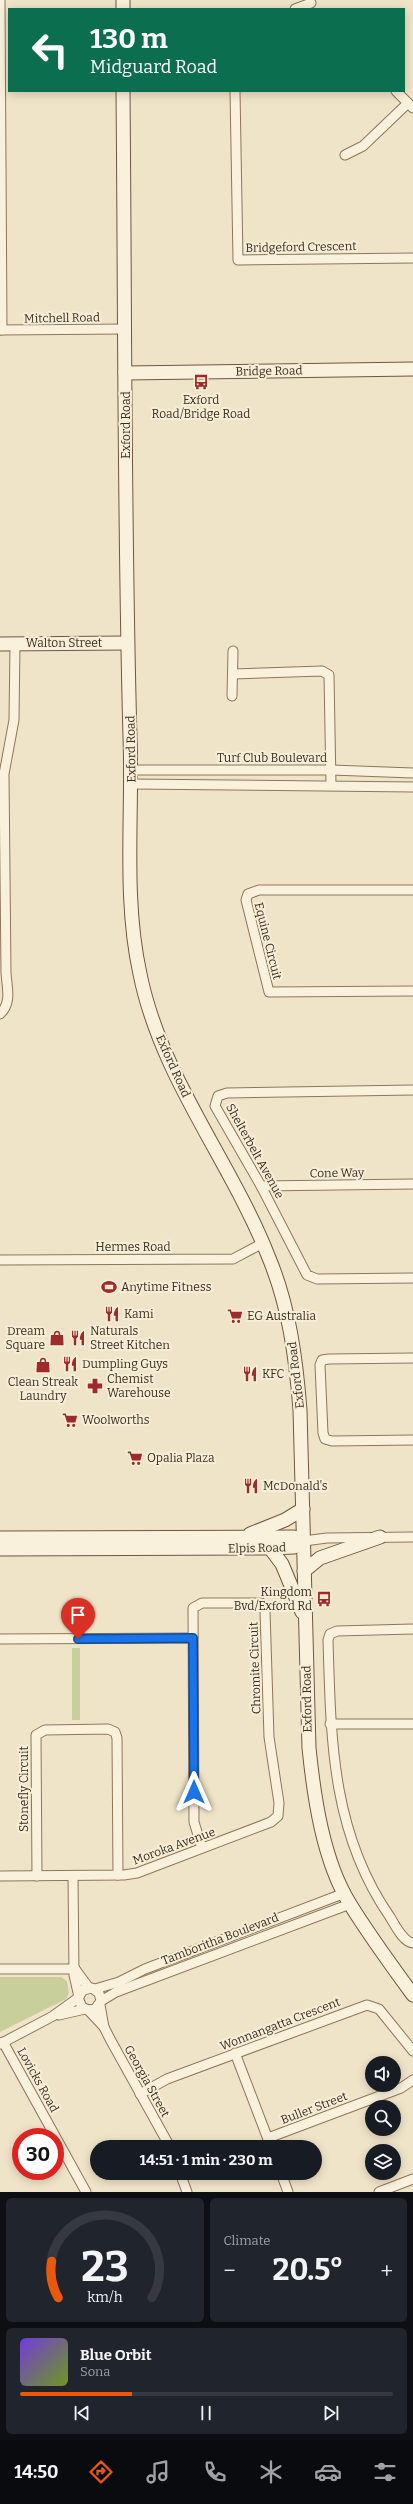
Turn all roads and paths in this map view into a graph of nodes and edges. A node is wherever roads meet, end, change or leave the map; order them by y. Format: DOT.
graph roads {
  1 [pos="0,0"];
  2 [pos="312,4"];
  3 [pos="298,8"];
  4 [pos="1,59"];
  5 [pos="123,92"];
  6 [pos="235,92"];
  7 [pos="397,92"];
  8 [pos="410,105"];
  9 [pos="345,155"];
  10 [pos="413,258"];
  11 [pos="125,329"];
  12 [pos="1,330"];
  13 [pos="413,369"];
  14 [pos="125,373"];
  15 [pos="127,643"];
  16 [pos="0,644"];
  17 [pos="15,644"];
  18 [pos="232,651"];
  19 [pos="233,674"];
  20 [pos="232,696"];
  21 [pos="131,770"];
  22 [pos="331,770"];
  23 [pos="413,772"];
  24 [pos="132,784"];
  25 [pos="331,785"];
  26 [pos="413,787"];
  27 [pos="413,890"];
  28 [pos="413,991"];
  29 [pos="0,1014"];
  30 [pos="413,1090"];
  31 [pos="413,1184"];
  32 [pos="261,1186"];
  33 [pos="263,1243"];
  34 [pos="0,1260"];
  35 [pos="413,1278"];
  36 [pos="413,1358"];
  37 [pos="413,1440"];
  38 [pos="303,1509"];
  39 [pos="241,1537"];
  40 [pos="380,1537"];
  41 [pos="413,1537"];
  42 [pos="0,1538"];
  43 [pos="304,1541"];
  44 [pos="270,1548"];
  45 [pos="0,1549"];
  46 [pos="304,1571"];
  47 [pos="306,1619"];
  48 [pos="413,1629"];
  49 [pos="193,1638"];
  50 [pos="0,1639"];
  51 [pos="330,1724"];
  52 [pos="413,1724"];
  53 [pos="278,1816"];
  54 [pos="202,1848"];
  55 [pos="118,1875"];
  56 [pos="0,1876"];
  57 [pos="37,1876"];
  58 [pos="74,1876"];
  59 [pos="347,1898"];
  60 [pos="413,1943"];
  61 [pos="75,1968"];
  62 [pos="0,1969"];
  63 [pos="92,1988"];
  64 [pos="413,1994"];
  65 [pos="78,1997"];
  66 [pos="100,2003"];
  67 [pos="86,2010"];
  68 [pos="53,2016"];
  69 [pos="104,2027"];
  70 [pos="2,2043"];
  71 [pos="413,2051"];
  72 [pos="235,2053"];
  73 [pos="413,2080"];
  74 [pos="140,2094"];
  75 [pos="166,2140"];
  76 [pos="268,2140"];
  77 [pos="276,2140"];
  78 [pos="413,2179"];
  79 [pos="183,2180"];
  80 [pos="284,2180"];
  81 [pos="86,2192"];
  82 [pos="187,2192"];
  83 [pos="288,2192"];
  84 [pos="379,2192"];
  1 -- 4 [label="street"];
  2 -- 3 [label="street"];
  4 -- 12 [label="street"];
  5 -- 11 [label="street, Exford Road"];
  6 -- 10 [label="street, Bridgeford Crescent"];
  7 -- 8 [label="street"];
  8 -- 9 [label="street"];
  11 -- 12 [label="street, Mitchell Road"];
  11 -- 14 [label="street, Exford Road"];
  13 -- 14 [label="street, Bridge Road"];
  14 -- 15 [label="street, Exford Road"];
  15 -- 17 [label="street, Walton Street"];
  15 -- 21 [label="street, Exford Road"];
  16 -- 17 [label="street, Walton Street"];
  17 -- 29 [label="street"];
  18 -- 19 [label="street"];
  19 -- 20 [label="street"];
  19 -- 22 [label="street"];
  21 -- 22 [label="street, Turf Club Boulevard"];
  21 -- 24 [label="street, Exford Road"];
  22 -- 23 [label="street, Turf Club Boulevard"];
  22 -- 25 [label="street"];
  24 -- 25 [label="street"];
  24 -- 33 [label="street, Exford Road"];
  25 -- 26 [label="street"];
  27 -- 28 [label="street, Equine Circuit"];
  30 -- 32 [label="street, Shelterbelt Avenue"];
  31 -- 32 [label="street, Cone Way"];
  32 -- 35 [label="street, Shelterbelt Avenue"];
  33 -- 34 [label="street, Hermes Road"];
  33 -- 38 [label="street, Exford Road"];
  36 -- 37 [label="street"];
  38 -- 39 [label="street"];
  38 -- 43 [label="street, Exford Road"];
  39 -- 42 [label="street, Elpis Road"];
  39 -- 43 [label="street, Elpis Road"];
  40 -- 41 [label="street"];
  40 -- 43 [label="street"];
  40 -- 46 [label="street"];
  43 -- 44 [label="street, Elpis Road"];
  43 -- 46 [label="street, Exford Road"];
  44 -- 45 [label="street, Elpis Road"];
  44 -- 47 [label="street"];
  46 -- 47 [label="street, Exford Road"];
  47 -- 59 [label="street, Exford Road"];
  48 -- 51 [label="street"];
  49 -- 50 [label="street"];
  49 -- 53 [label="street, Chromite Circuit"];
  49 -- 54 [label="street, Chromite Circuit"];
  51 -- 52 [label="street"];
  51 -- 60 [label="street"];
  53 -- 54 [label="street, Moroka Avenue"];
  54 -- 55 [label="street, Moroka Avenue"];
  55 -- 57 [label="street, Stonefly Circuit"];
  55 -- 58 [label="street, Moroka Avenue"];
  56 -- 57 [label="street, Moroka Avenue"];
  57 -- 58 [label="street, Moroka Avenue"];
  58 -- 61 [label="street"];
  59 -- 63 [label="street, Tamboritha Boulevard"];
  59 -- 64 [label="street, Exford Road"];
  59 -- 66 [label="street, Tamboritha Boulevard"];
  61 -- 62 [label="street"];
  61 -- 63 [label="street"];
  61 -- 65 [label="street"];
  63 -- 65 [label="street, Tamboritha Boulevard"];
  63 -- 66 [label="street"];
  65 -- 67 [label="street"];
  65 -- 68 [label="street, Tamboritha Boulevard"];
  66 -- 67 [label="street, Tamboritha Boulevard"];
  66 -- 69 [label="street, Georgia Street"];
  67 -- 68 [label="street, Tamboritha Boulevard"];
  67 -- 69 [label="street, Georgia Street"];
  68 -- 70 [label="street, Tamboritha Boulevard"];
  69 -- 74 [label="street, Georgia Street"];
  70 -- 81 [label="street, Lovicks Road"];
  71 -- 72 [label="street, Wonnangatta Crescent"];
  72 -- 74 [label="street, Wonnangatta Crescent"];
  72 -- 76 [label="street"];
  73 -- 77 [label="street, Buller Street"];
  74 -- 75 [label="street, Georgia Street"];
  78 -- 84 [label="street"];
  79 -- 82 [label="street"];
  80 -- 83 [label="street"];
}
